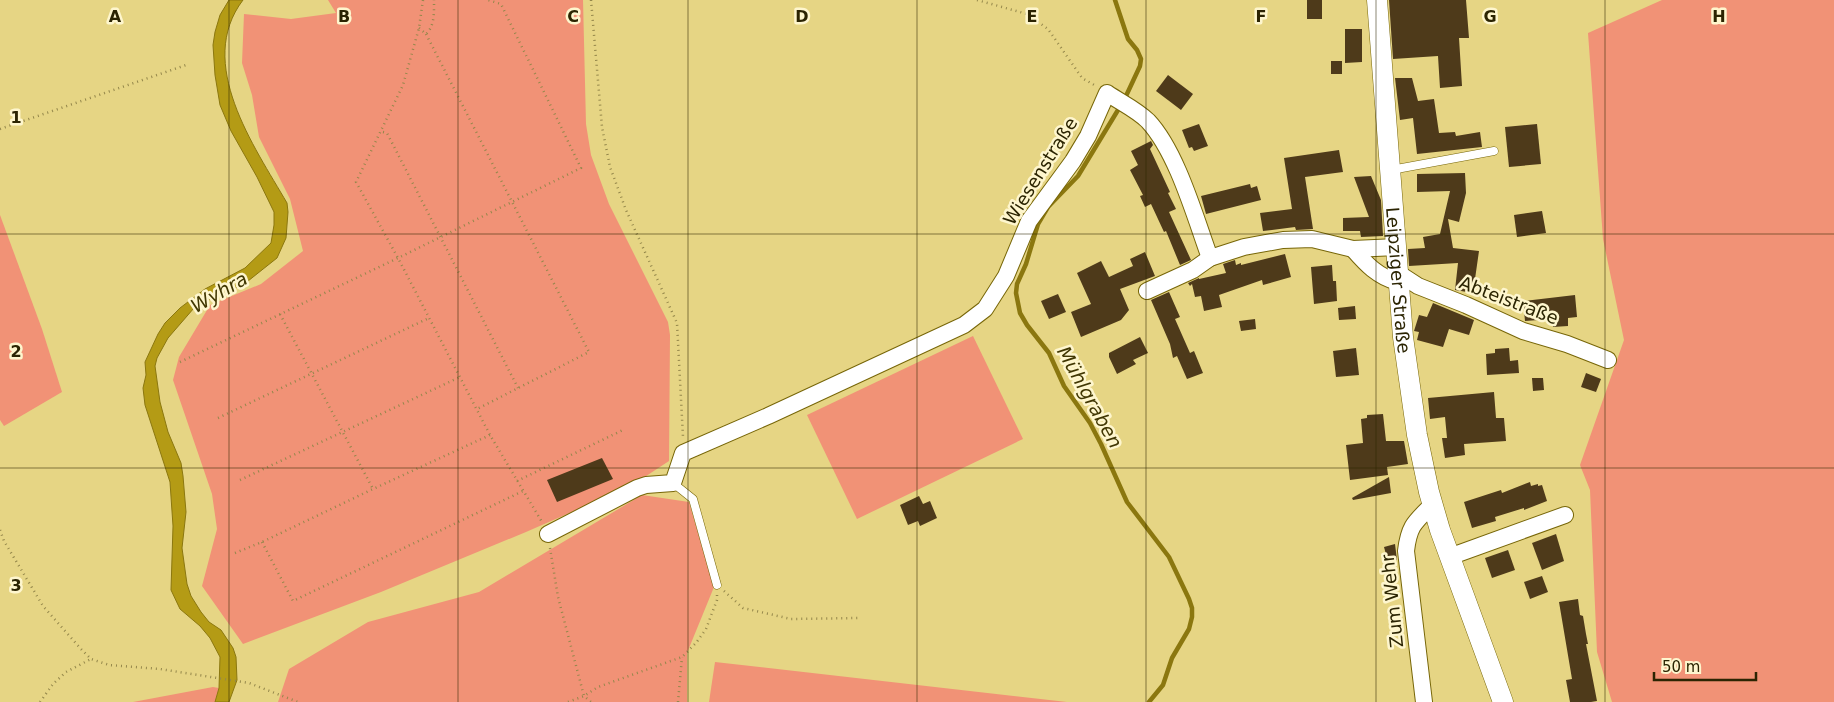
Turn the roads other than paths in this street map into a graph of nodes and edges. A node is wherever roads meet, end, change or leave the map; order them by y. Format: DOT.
graph roads {
  1 [pos="1377,0"];
  2 [pos="1494,151"];
  3 [pos="1391,170"];
  4 [pos="1396,247"];
  5 [pos="1353,249"];
  6 [pos="1210,258"];
  7 [pos="1394,278"];
  8 [pos="1147,291"];
  9 [pos="1608,360"];
  10 [pos="674,483"];
  11 [pos="1432,504"];
  12 [pos="1565,515"];
  13 [pos="548,534"];
  14 [pos="1449,557"];
  15 [pos="717,585"];
  16 [pos="1424,702"];
  17 [pos="1503,702"];
  1 -- 3 [label="street, Leipziger Straße"];
  2 -- 3 [label="lane"];
  3 -- 4 [label="street, Leipziger Straße"];
  4 -- 5 [label="street"];
  4 -- 7 [label="street, Leipziger Straße"];
  5 -- 6 [label="street"];
  5 -- 7 [label="street"];
  6 -- 8 [label="street"];
  6 -- 10 [label="street, Wiesenstraße"];
  7 -- 9 [label="street, Abteistraße"];
  7 -- 11 [label="street, Leipziger Straße"];
  10 -- 13 [label="street"];
  10 -- 15 [label="lane"];
  11 -- 14 [label="street, Leipziger Straße"];
  11 -- 16 [label="street, Zum Wehr"];
  12 -- 14 [label="street"];
  14 -- 17 [label="street, Leipziger Straße"];
}
